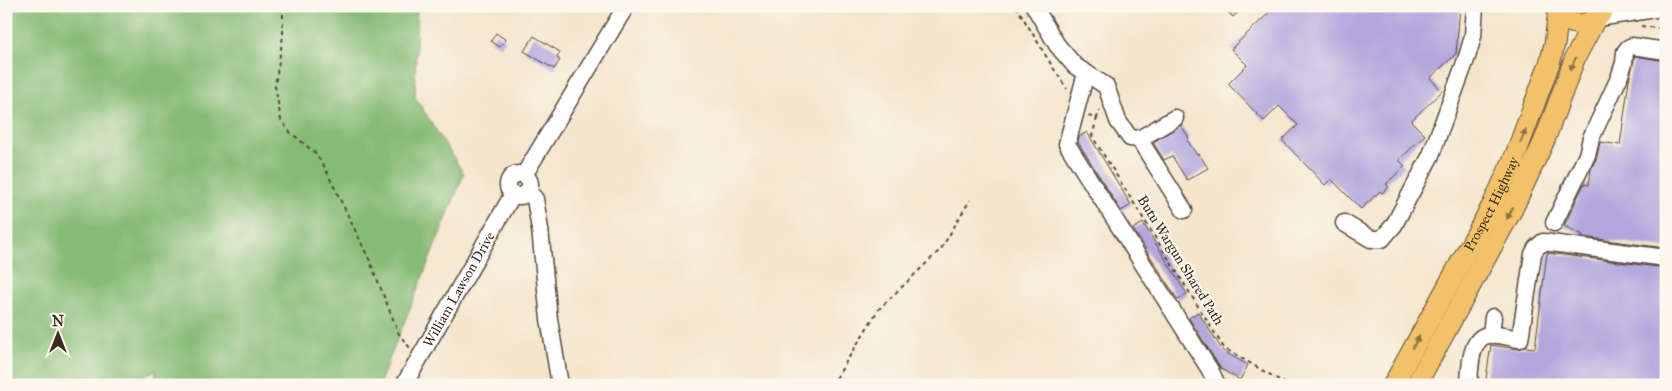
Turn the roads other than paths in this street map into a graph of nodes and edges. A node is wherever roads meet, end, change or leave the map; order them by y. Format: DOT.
graph roads {
  1 [pos="626,6"];
  2 [pos="1034,6"];
  3 [pos="1475,6"];
  4 [pos="1557,9"];
  5 [pos="1656,9"];
  6 [pos="1599,15"];
  7 [pos="1666,51"];
  8 [pos="1086,73"];
  9 [pos="1175,118"];
  10 [pos="1139,139"];
  11 [pos="521,193"];
  12 [pos="1184,210"];
  13 [pos="1344,223"];
  14 [pos="1554,223"];
  15 [pos="1666,258"];
  16 [pos="1493,316"];
  17 [pos="1491,335"];
  18 [pos="404,385"];
  19 [pos="560,385"];
  20 [pos="1217,385"];
  21 [pos="1393,385"];
  22 [pos="1416,385"];
  23 [pos="1469,385"];
  1 -- 11 [label="street, William Lawson Drive"];
  2 -- 8 [label="street"];
  3 -- 13 [label="street"];
  4 -- 6 [label="main road"];
  21 -- 4 [label="main road, Prospect Highway, one-way"];
  5 -- 6 [label="street"];
  6 -- 22 [label="main road, Prospect Highway, one-way"];
  7 -- 14 [label="street"];
  8 -- 10 [label="street"];
  8 -- 20 [label="street"];
  9 -- 10 [label="street"];
  10 -- 12 [label="street"];
  11 -- 18 [label="street, William Lawson Drive"];
  11 -- 19 [label="street"];
  15 -- 17 [label="street"];
  16 -- 17 [label="street"];
  17 -- 23 [label="street"];
}
